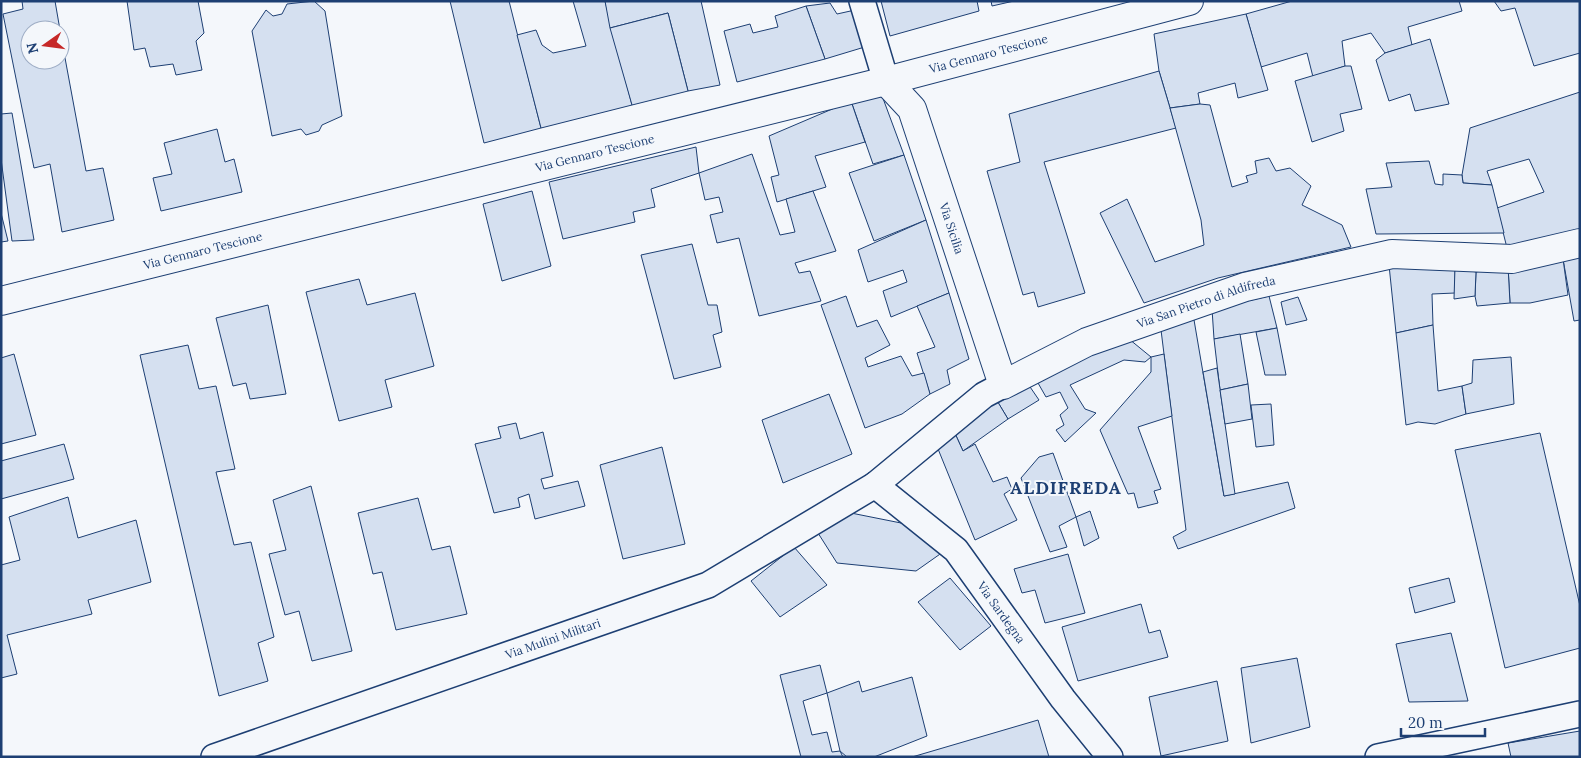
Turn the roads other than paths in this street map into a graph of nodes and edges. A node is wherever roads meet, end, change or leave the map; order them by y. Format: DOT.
graph roads {
  1 [pos="862,1"];
  2 [pos="1189,1"];
  3 [pos="886,81"];
  4 [pos="1580,243"];
  5 [pos="1,300"];
  6 [pos="1003,385"];
  7 [pos="876,485"];
  8 [pos="1580,714"];
  9 [pos="214,757"];
  10 [pos="1110,757"];
  11 [pos="1378,757"];
  1 -- 3 [label="street"];
  2 -- 3 [label="street, Via Gennaro Tescione"];
  3 -- 5 [label="street, Via Gennaro Tescione"];
  3 -- 6 [label="street, Via Sicilia"];
  4 -- 6 [label="street, Via San Pietro di Aldifreda"];
  6 -- 7 [label="street, Via San Pietro di Aldifreda"];
  7 -- 9 [label="street, Via Mulini Militari"];
  7 -- 10 [label="street, Via Sardegna"];
  8 -- 11 [label="street"];
}
